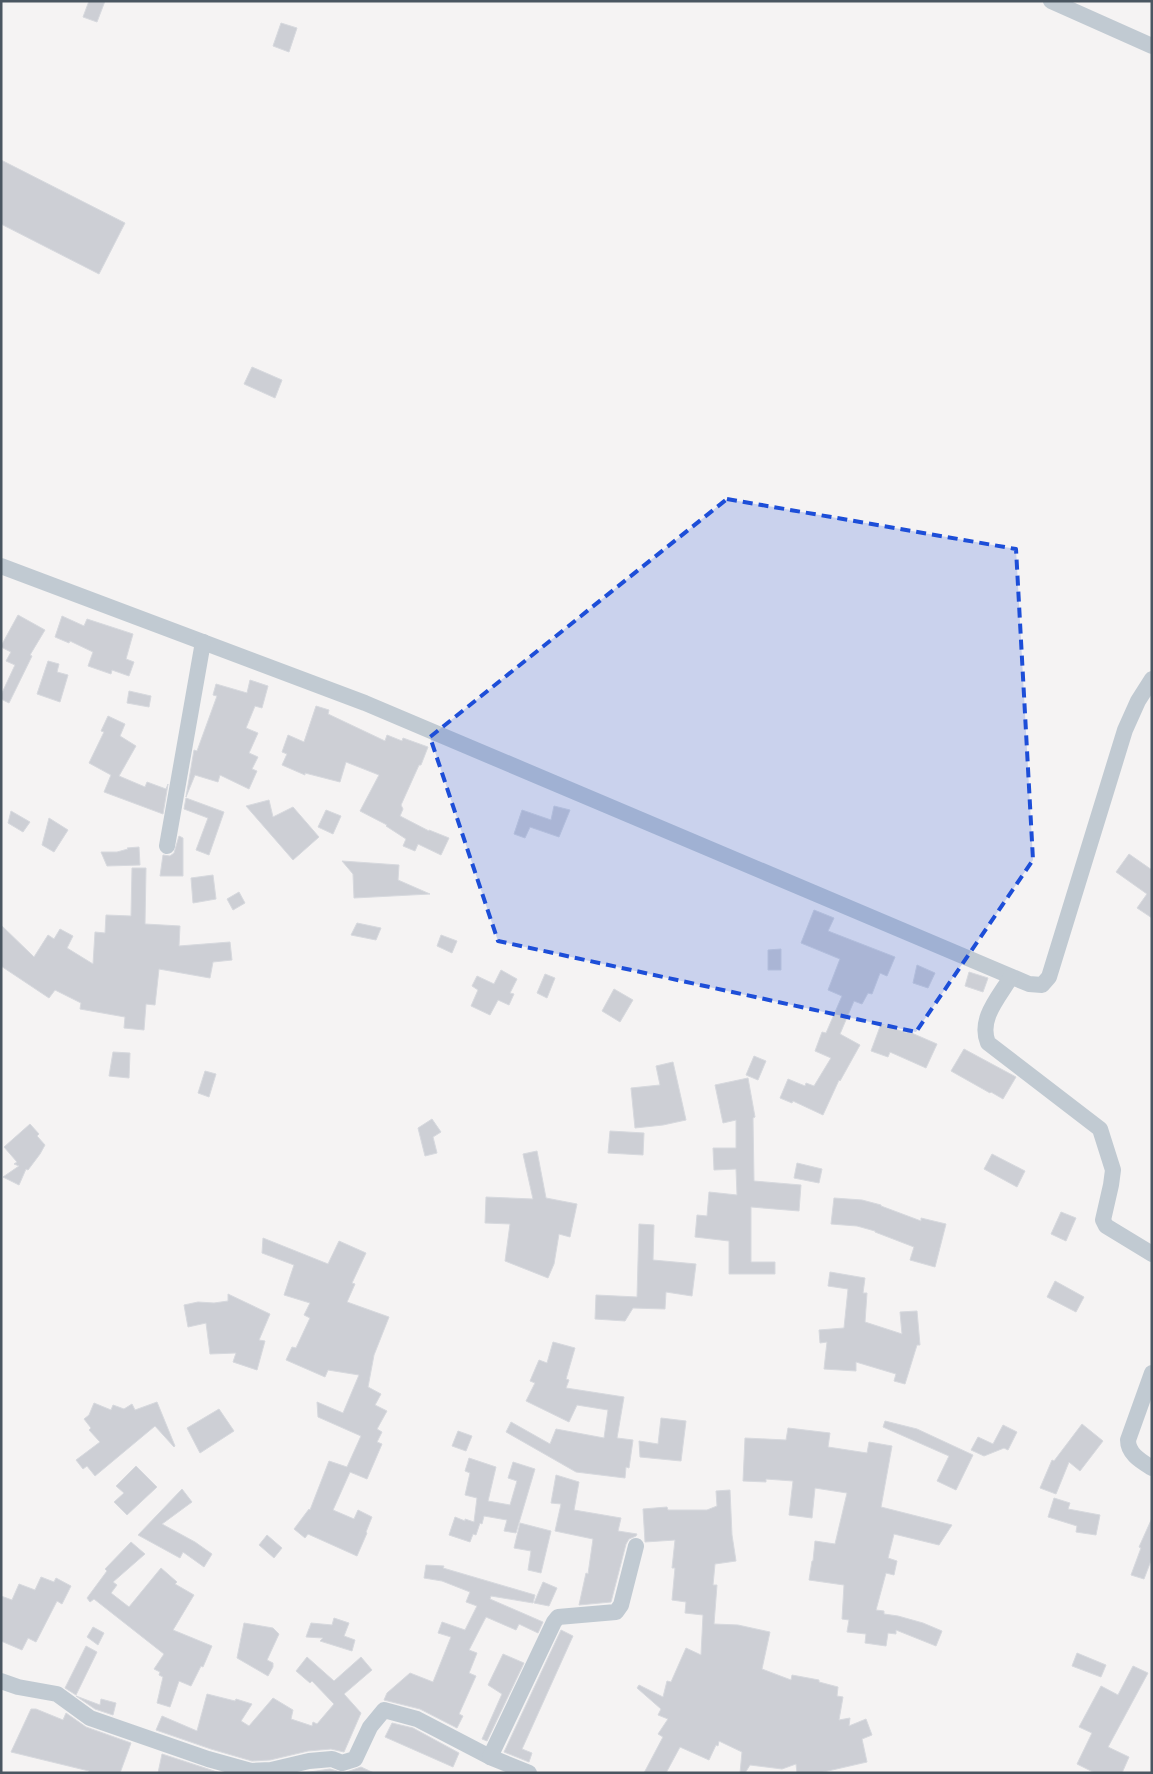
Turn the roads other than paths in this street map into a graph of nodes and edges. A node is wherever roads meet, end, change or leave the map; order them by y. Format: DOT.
graph roads {
  1 [pos="1051,1"];
  2 [pos="1152,46"];
  3 [pos="1,566"];
  4 [pos="204,642"];
  5 [pos="1152,678"];
  6 [pos="167,846"];
  7 [pos="1011,977"];
  8 [pos="1152,1254"];
  9 [pos="1152,1373"];
  10 [pos="1152,1468"];
  11 [pos="636,1546"];
  12 [pos="1,1681"];
  13 [pos="490,1757"];
  14 [pos="529,1773"];
  1 -- 2 [label="street"];
  3 -- 4 [label="street"];
  4 -- 6 [label="street"];
  4 -- 7 [label="street"];
  5 -- 7 [label="street"];
  7 -- 8 [label="street"];
  9 -- 10 [label="street"];
  11 -- 13 [label="street"];
  12 -- 13 [label="street"];
  13 -- 14 [label="street"];
}
